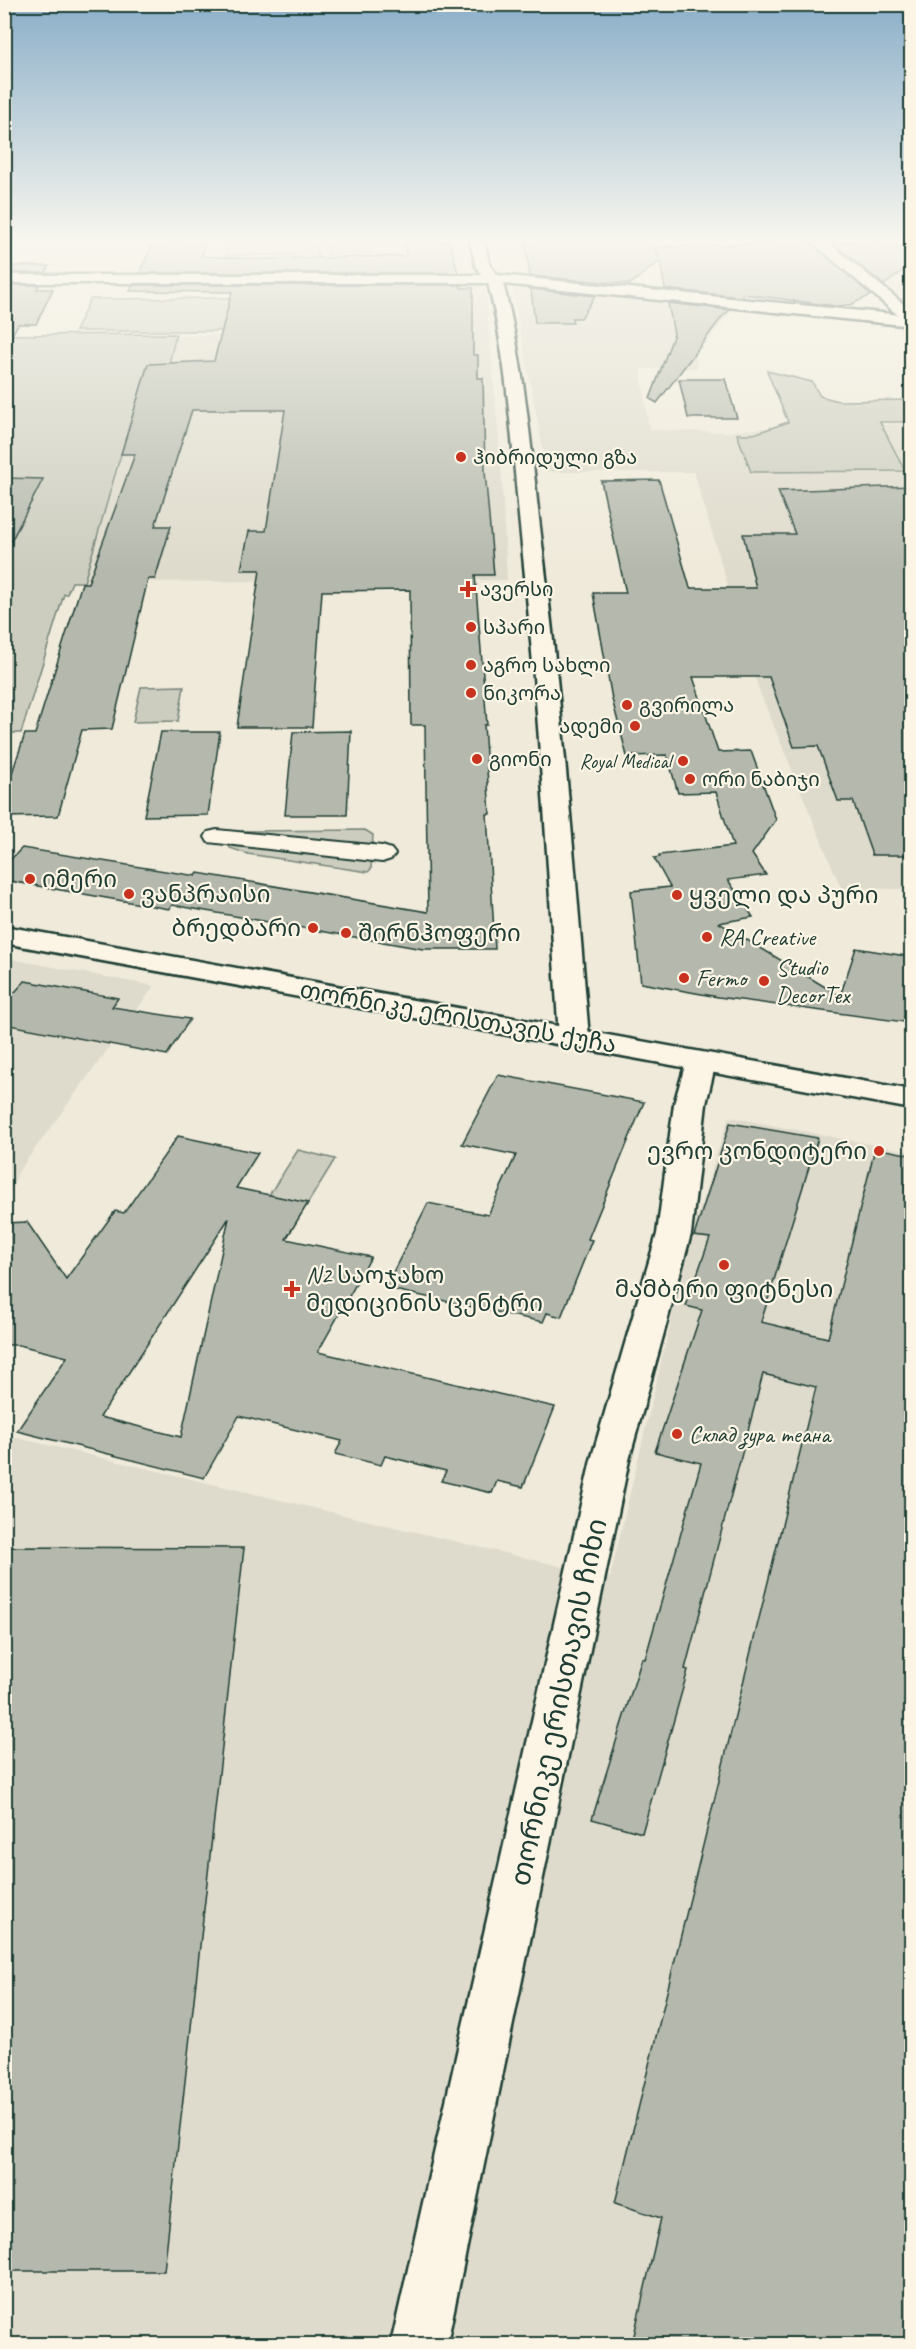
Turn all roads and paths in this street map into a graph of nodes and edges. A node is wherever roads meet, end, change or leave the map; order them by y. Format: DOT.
graph roads {
  1 [pos="508,352"];
  2 [pos="217,837"];
  3 [pos="382,854"];
  4 [pos="4,934"];
  5 [pos="574,1038"];
  6 [pos="701,1062"];
  7 [pos="912,1100"];
  8 [pos="418,2344"];
  1 -- 5 [label="street"];
  2 -- 3 [label="street"];
  4 -- 5 [label="street, თორნიკე ერისთავის ქუჩა"];
  5 -- 6 [label="street, თორნიკე ერისთავის ქუჩა"];
  6 -- 7 [label="street, თორნიკე ერისთავის ქუჩა"];
  6 -- 8 [label="street, თორნიკე ერისთავის ჩიხი"];
}
